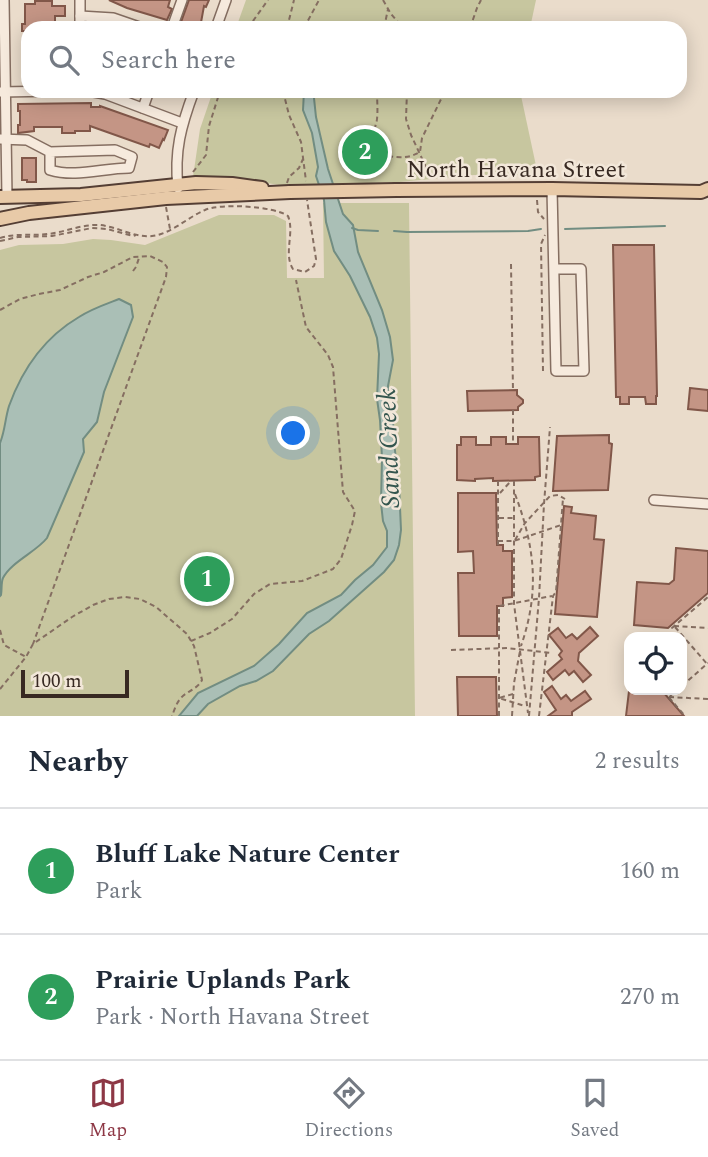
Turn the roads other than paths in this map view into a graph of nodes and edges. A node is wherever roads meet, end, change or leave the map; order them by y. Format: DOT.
graph roads {
  1 [pos="4,0"];
  2 [pos="80,0"];
  3 [pos="182,0"];
  4 [pos="226,0"];
  5 [pos="80,16"];
  6 [pos="80,21"];
  7 [pos="122,21"];
  8 [pos="174,21"];
  9 [pos="218,21"];
  10 [pos="2,28"];
  11 [pos="3,92"];
  12 [pos="21,92"];
  13 [pos="116,98"];
  14 [pos="147,98"];
  15 [pos="191,98"];
  16 [pos="143,108"];
  17 [pos="182,122"];
  18 [pos="3,139"];
  19 [pos="50,152"];
  20 [pos="552,189"];
  21 [pos="178,191"];
  22 [pos="706,192"];
  23 [pos="4,197"];
  24 [pos="0,219"];
  25 [pos="554,269"];
  26 [pos="654,500"];
  27 [pos="708,504"];
  1 -- 10 [label="street"];
  2 -- 5 [label="street"];
  3 -- 8 [label="street"];
  4 -- 9 [label="street"];
  5 -- 6 [label="street"];
  5 -- 7 [label="street"];
  10 -- 11 [label="street"];
  11 -- 12 [label="street"];
  11 -- 18 [label="street"];
  13 -- 16 [label="street"];
  14 -- 16 [label="street"];
  15 -- 17 [label="street"];
  16 -- 17 [label="street"];
  17 -- 21 [label="street"];
  18 -- 19 [label="street"];
  18 -- 23 [label="street"];
  19 -- 19 [label="street"];
  20 -- 21 [label="main road, North Havana Street, bridge"];
  20 -- 22 [label="main road, North Havana Street"];
  20 -- 25 [label="street"];
  21 -- 23 [label="main road, North Havana Street"];
  21 -- 24 [label="main road, North Havana Street"];
  25 -- 25 [label="street"];
  26 -- 27 [label="street"];
}
